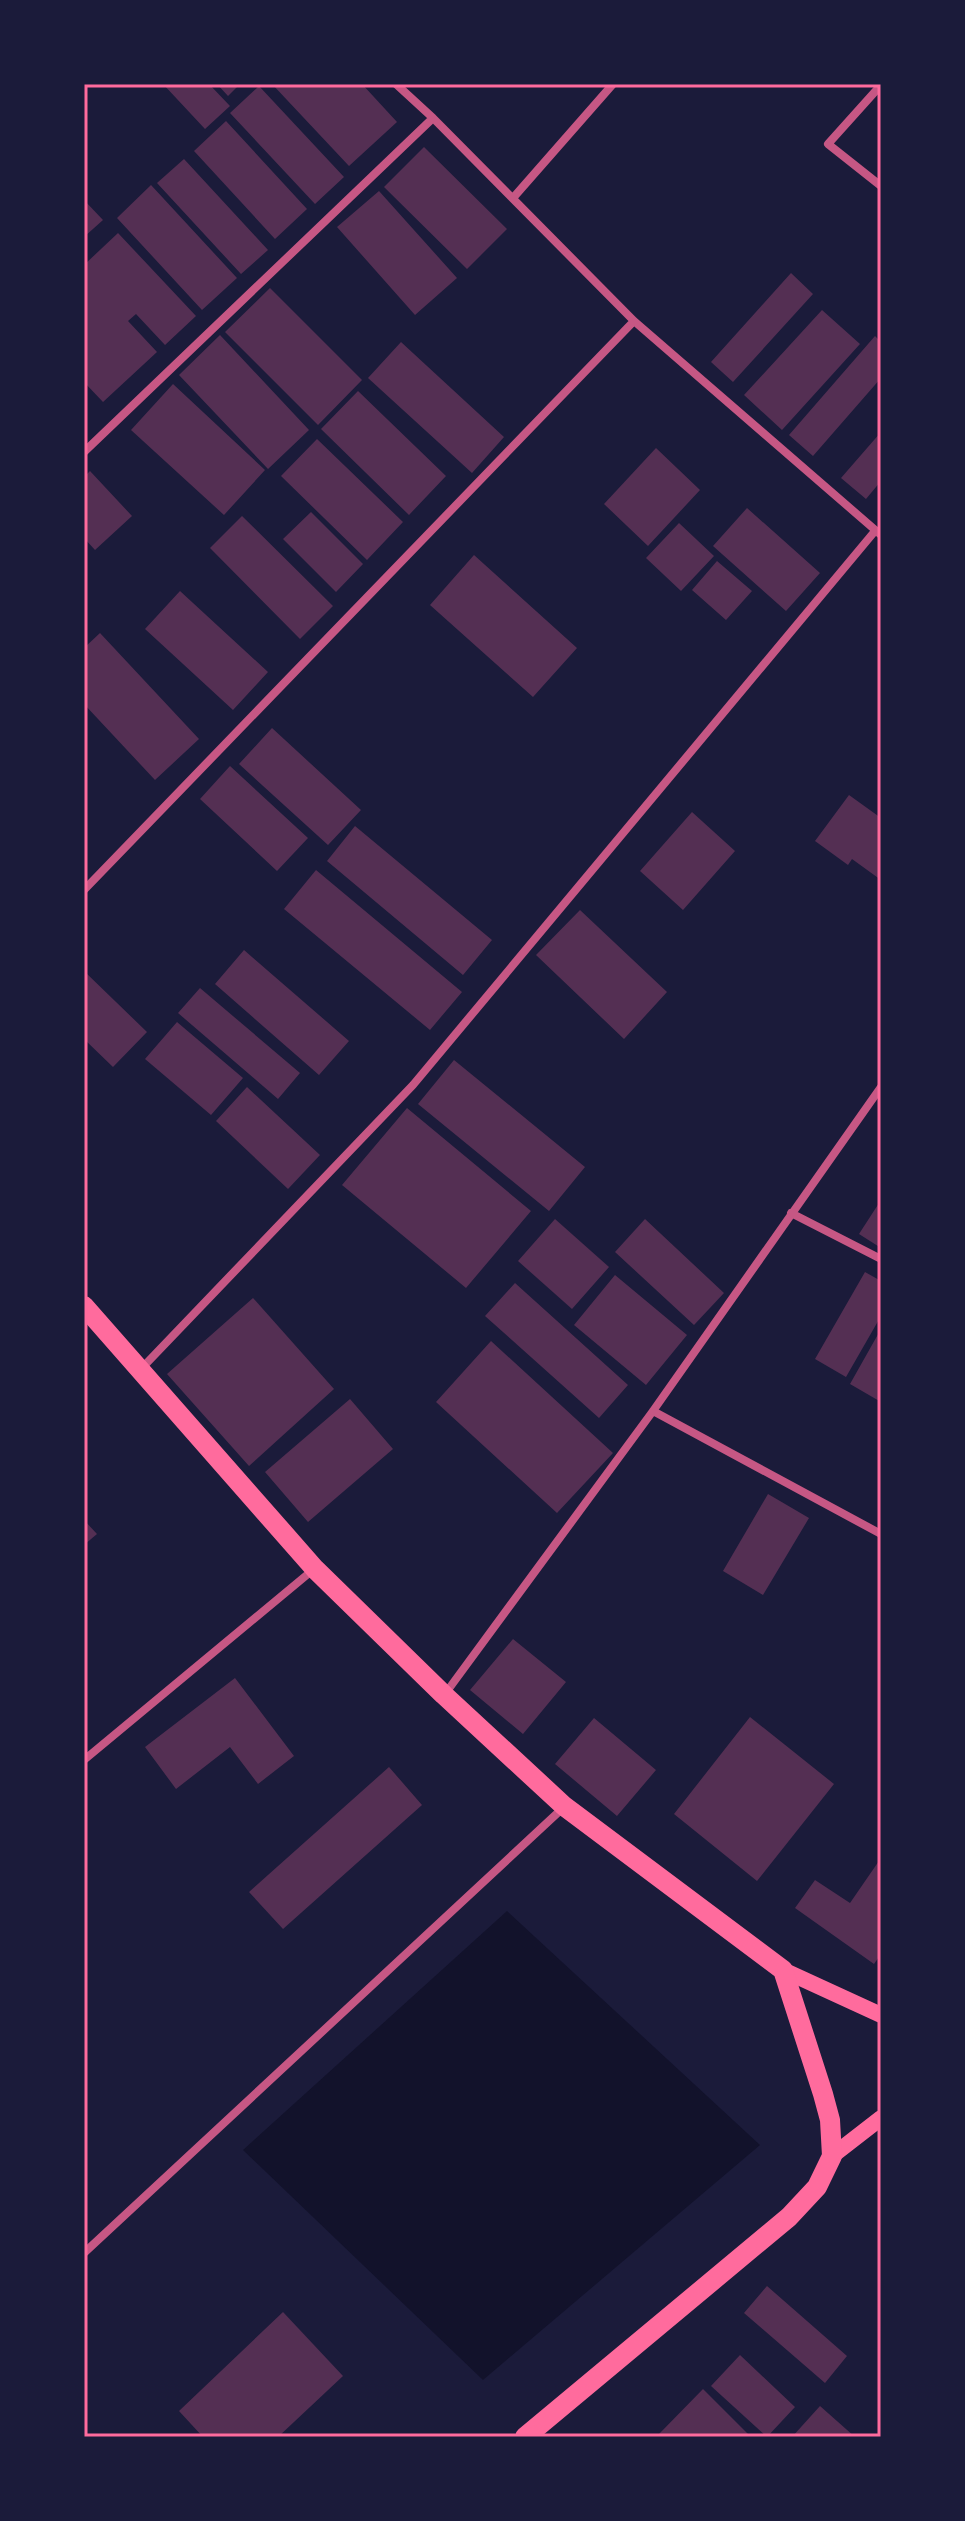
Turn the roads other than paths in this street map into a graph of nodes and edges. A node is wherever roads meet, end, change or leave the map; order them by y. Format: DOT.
graph roads {
  1 [pos="396,84"];
  2 [pos="613,84"];
  3 [pos="881,85"];
  4 [pos="433,118"];
  5 [pos="881,186"];
  6 [pos="513,198"];
  7 [pos="634,321"];
  8 [pos="84,452"];
  9 [pos="878,533"];
  10 [pos="84,890"];
  11 [pos="881,1087"];
  12 [pos="791,1213"];
  13 [pos="881,1259"];
  14 [pos="84,1306"];
  15 [pos="141,1369"];
  16 [pos="653,1411"];
  17 [pos="881,1534"];
  18 [pos="315,1569"];
  19 [pos="444,1695"];
  20 [pos="84,1760"];
  21 [pos="564,1806"];
  22 [pos="783,1970"];
  23 [pos="881,2015"];
  24 [pos="881,2118"];
  25 [pos="832,2156"];
  26 [pos="84,2253"];
  27 [pos="525,2437"];
  1 -- 4 [label="street"];
  2 -- 6 [label="street"];
  3 -- 5 [label="street"];
  4 -- 6 [label="street"];
  4 -- 8 [label="street"];
  6 -- 7 [label="street"];
  7 -- 9 [label="street"];
  7 -- 10 [label="street"];
  9 -- 15 [label="street"];
  11 -- 12 [label="street"];
  12 -- 13 [label="street"];
  12 -- 16 [label="street"];
  14 -- 15 [label="main road"];
  15 -- 18 [label="main road"];
  16 -- 17 [label="street"];
  16 -- 19 [label="street"];
  18 -- 19 [label="main road"];
  18 -- 20 [label="street"];
  19 -- 21 [label="main road"];
  21 -- 22 [label="main road"];
  21 -- 26 [label="street"];
  22 -- 23 [label="main road"];
  22 -- 25 [label="main road"];
  24 -- 25 [label="main road"];
  25 -- 27 [label="main road"];
}
